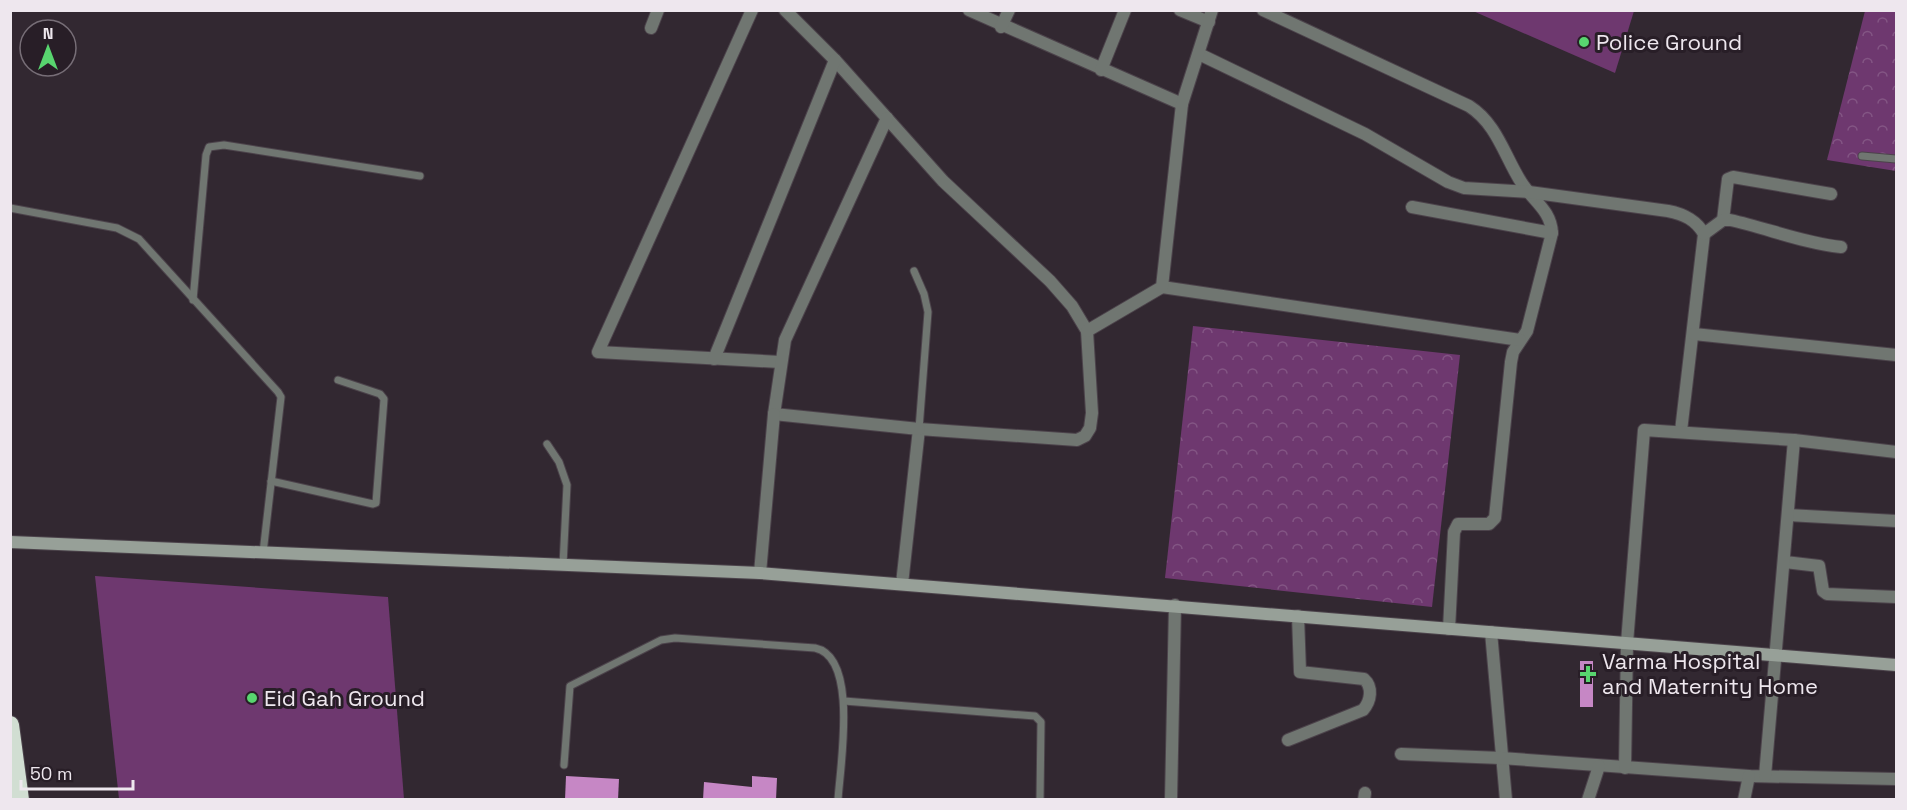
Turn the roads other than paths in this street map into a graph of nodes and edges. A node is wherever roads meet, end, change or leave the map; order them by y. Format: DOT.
graph roads {
  1 [pos="658,10"];
  2 [pos="752,10"];
  3 [pos="785,10"];
  4 [pos="969,10"];
  5 [pos="1009,10"];
  6 [pos="1125,10"];
  7 [pos="1180,10"];
  8 [pos="1263,10"];
  9 [pos="1210,16"];
  10 [pos="1001,27"];
  11 [pos="651,28"];
  12 [pos="1199,54"];
  13 [pos="835,60"];
  14 [pos="1101,69"];
  15 [pos="1182,104"];
  16 [pos="886,118"];
  17 [pos="1862,156"];
  18 [pos="1896,159"];
  19 [pos="420,176"];
  20 [pos="1529,192"];
  21 [pos="1831,194"];
  22 [pos="1412,207"];
  23 [pos="10,208"];
  24 [pos="1723,220"];
  25 [pos="1552,233"];
  26 [pos="1704,234"];
  27 [pos="1841,247"];
  28 [pos="914,271"];
  29 [pos="1162,287"];
  30 [pos="193,300"];
  31 [pos="1087,331"];
  32 [pos="1694,334"];
  33 [pos="1520,340"];
  34 [pos="1896,356"];
  35 [pos="714,359"];
  36 [pos="780,362"];
  37 [pos="338,380"];
  38 [pos="774,414"];
  39 [pos="919,429"];
  40 [pos="1681,431"];
  41 [pos="1794,440"];
  42 [pos="547,444"];
  43 [pos="1896,452"];
  44 [pos="271,481"];
  45 [pos="1788,515"];
  46 [pos="1896,521"];
  47 [pos="10,542"];
  48 [pos="262,553"];
  49 [pos="1785,562"];
  50 [pos="562,564"];
  51 [pos="760,573"];
  52 [pos="902,584"];
  53 [pos="1896,597"];
  54 [pos="1175,606"];
  55 [pos="1298,616"];
  56 [pos="1449,629"];
  57 [pos="1491,632"];
  58 [pos="1628,644"];
  59 [pos="1775,656"];
  60 [pos="1896,665"];
  61 [pos="844,701"];
  62 [pos="10,725"];
  63 [pos="1288,740"];
  64 [pos="1401,754"];
  65 [pos="1501,758"];
  66 [pos="564,765"];
  67 [pos="1599,766"];
  68 [pos="1625,768"];
  69 [pos="1749,776"];
  70 [pos="1765,776"];
  71 [pos="1896,779"];
  72 [pos="20,800"];
  73 [pos="838,800"];
  74 [pos="1040,800"];
  75 [pos="1171,800"];
  76 [pos="1506,800"];
  77 [pos="1588,800"];
  78 [pos="1744,800"];
  1 -- 11 [label="street"];
  2 -- 35 [label="street"];
  3 -- 13 [label="street"];
  4 -- 10 [label="street"];
  5 -- 10 [label="street"];
  6 -- 14 [label="street"];
  7 -- 9 [label="street"];
  8 -- 20 [label="street"];
  9 -- 12 [label="street"];
  10 -- 14 [label="street"];
  12 -- 15 [label="street"];
  12 -- 20 [label="street"];
  13 -- 16 [label="street"];
  13 -- 35 [label="street"];
  14 -- 15 [label="street"];
  15 -- 29 [label="street"];
  16 -- 31 [label="street"];
  16 -- 36 [label="street"];
  17 -- 18 [label="lane"];
  19 -- 30 [label="lane"];
  20 -- 25 [label="street"];
  20 -- 26 [label="street"];
  21 -- 24 [label="street"];
  22 -- 25 [label="street"];
  23 -- 30 [label="lane"];
  24 -- 26 [label="street"];
  24 -- 27 [label="street"];
  25 -- 33 [label="street"];
  26 -- 32 [label="street"];
  28 -- 39 [label="lane"];
  29 -- 31 [label="street"];
  29 -- 33 [label="street"];
  30 -- 44 [label="lane"];
  31 -- 39 [label="street"];
  32 -- 34 [label="street"];
  32 -- 40 [label="street"];
  33 -- 56 [label="street"];
  35 -- 36 [label="street"];
  36 -- 38 [label="street"];
  37 -- 44 [label="lane"];
  38 -- 39 [label="street"];
  38 -- 51 [label="street"];
  39 -- 52 [label="street"];
  40 -- 41 [label="street"];
  40 -- 58 [label="street"];
  41 -- 43 [label="street"];
  41 -- 45 [label="street"];
  42 -- 50 [label="lane"];
  44 -- 48 [label="lane"];
  45 -- 46 [label="street"];
  45 -- 49 [label="street"];
  47 -- 48 [label="street"];
  48 -- 50 [label="street"];
  49 -- 53 [label="street"];
  49 -- 59 [label="street"];
  50 -- 51 [label="street"];
  51 -- 52 [label="street"];
  52 -- 54 [label="street"];
  54 -- 55 [label="street"];
  54 -- 75 [label="street"];
  55 -- 56 [label="street"];
  55 -- 63 [label="street"];
  56 -- 57 [label="street"];
  57 -- 58 [label="street"];
  57 -- 65 [label="street"];
  58 -- 59 [label="street"];
  58 -- 68 [label="street"];
  59 -- 60 [label="street"];
  59 -- 70 [label="street"];
  61 -- 66 [label="lane"];
  61 -- 73 [label="lane"];
  61 -- 74 [label="lane"];
  62 -- 72 [label="highway"];
  64 -- 65 [label="street"];
  65 -- 67 [label="street"];
  65 -- 76 [label="street"];
  67 -- 68 [label="street"];
  67 -- 77 [label="street"];
  68 -- 69 [label="street"];
  69 -- 70 [label="street"];
  69 -- 78 [label="street"];
  70 -- 71 [label="street"];
}
